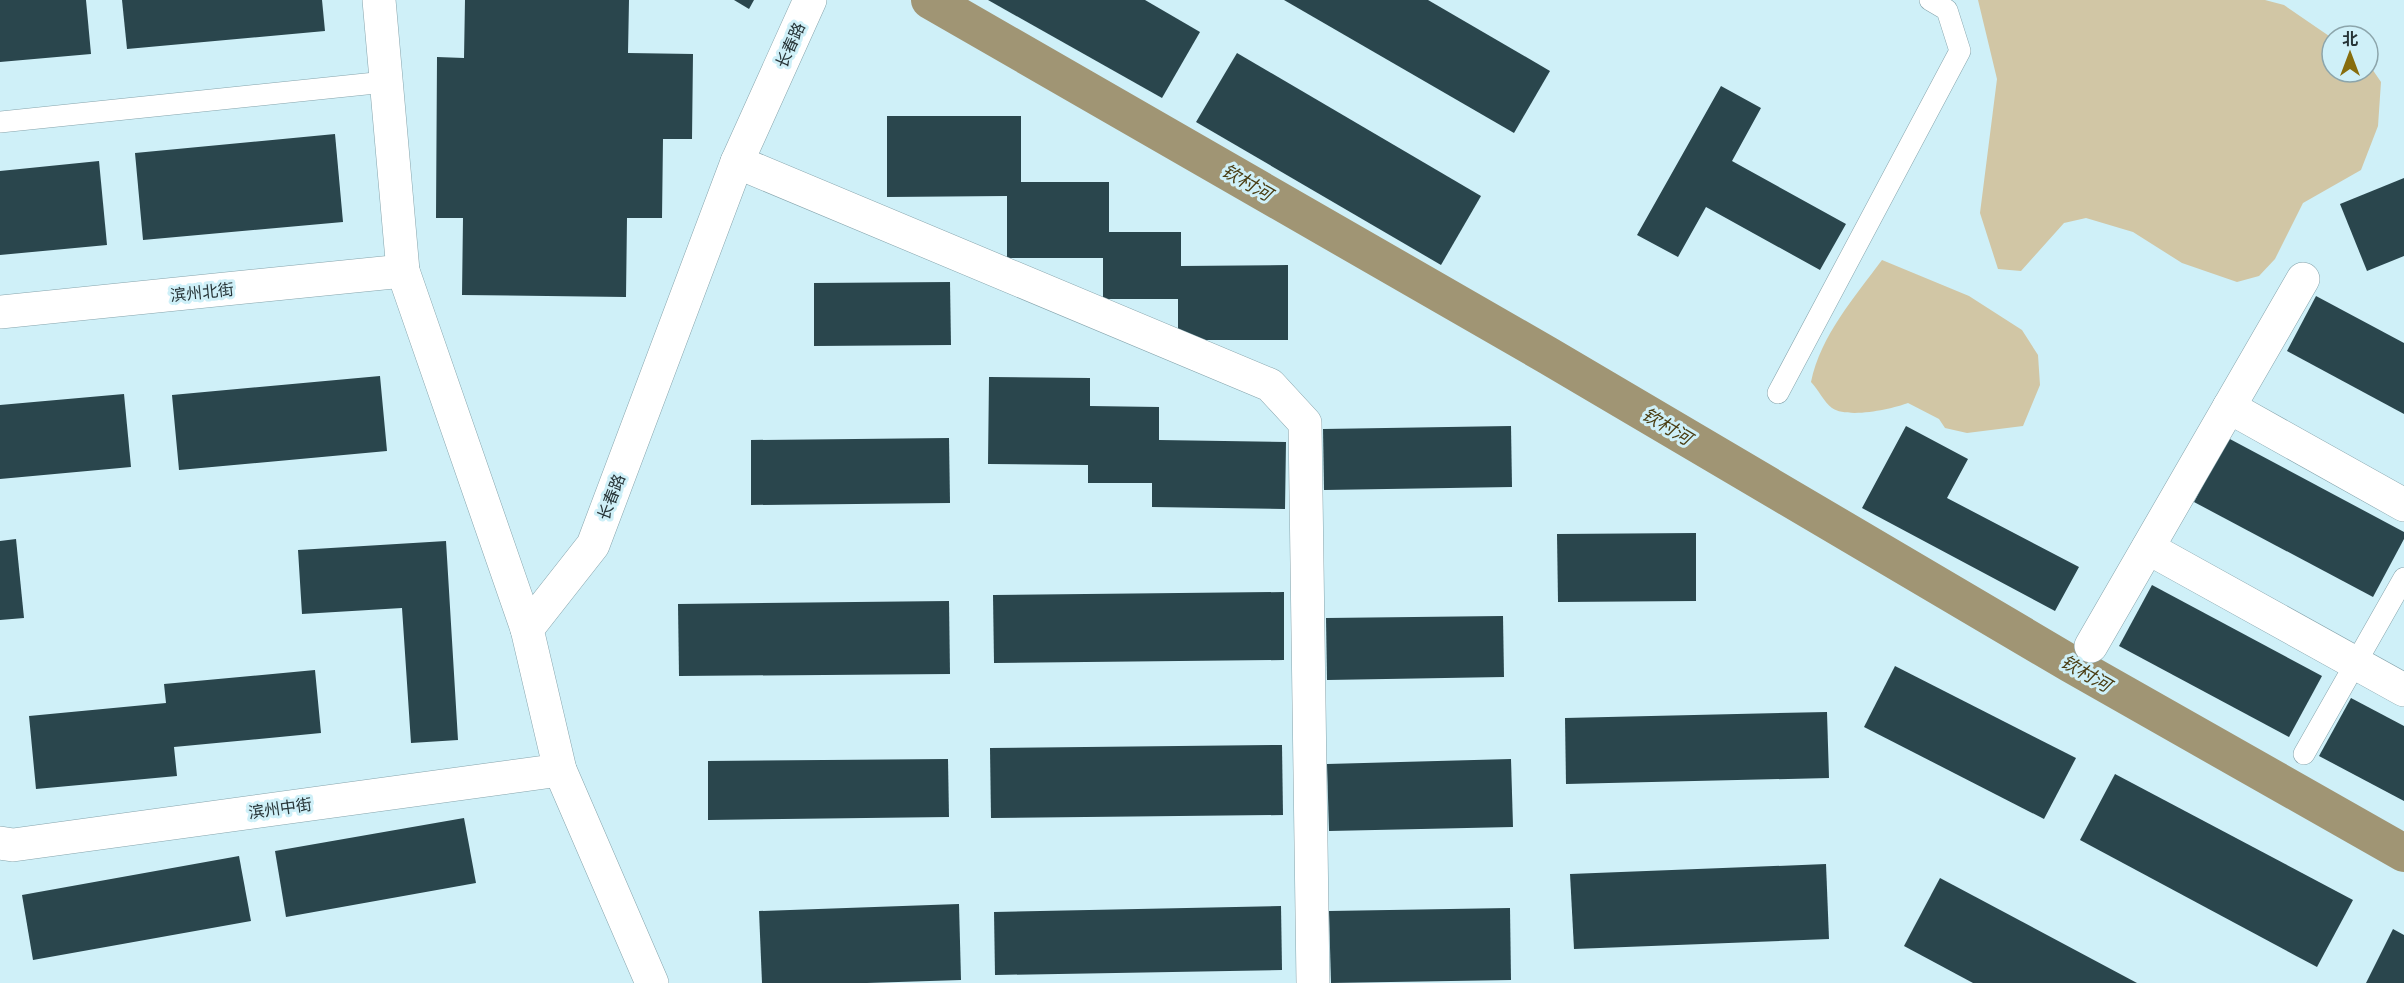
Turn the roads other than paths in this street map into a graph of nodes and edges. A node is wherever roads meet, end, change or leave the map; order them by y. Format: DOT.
graph roads {
  1 [pos="379,0"];
  2 [pos="810,0"];
  3 [pos="1930,0"];
  4 [pos="385,82"];
  5 [pos="0,122"];
  6 [pos="737,162"];
  7 [pos="403,271"];
  8 [pos="2303,279"];
  9 [pos="0,312"];
  10 [pos="1778,393"];
  11 [pos="2229,406"];
  12 [pos="2404,505"];
  13 [pos="2148,548"];
  14 [pos="2404,578"];
  15 [pos="527,628"];
  16 [pos="2091,646"];
  17 [pos="2356,663"];
  18 [pos="2404,690"];
  19 [pos="2304,754"];
  20 [pos="560,770"];
  21 [pos="4,851"];
  22 [pos="652,983"];
  23 [pos="1313,983"];
  1 -- 4 [label="street"];
  2 -- 6 [label="street, 长春路"];
  3 -- 10 [label="lane"];
  4 -- 5 [label="lane"];
  4 -- 7 [label="street"];
  6 -- 15 [label="street, 长春路"];
  6 -- 23 [label="street"];
  7 -- 9 [label="street, 滨州北街"];
  7 -- 15 [label="street"];
  8 -- 11 [label="street"];
  11 -- 12 [label="street"];
  11 -- 13 [label="street"];
  13 -- 16 [label="street"];
  13 -- 17 [label="street"];
  14 -- 17 [label="lane"];
  15 -- 20 [label="street"];
  17 -- 18 [label="street"];
  17 -- 19 [label="lane"];
  20 -- 21 [label="street, 滨州中街"];
  20 -- 22 [label="street"];
}
